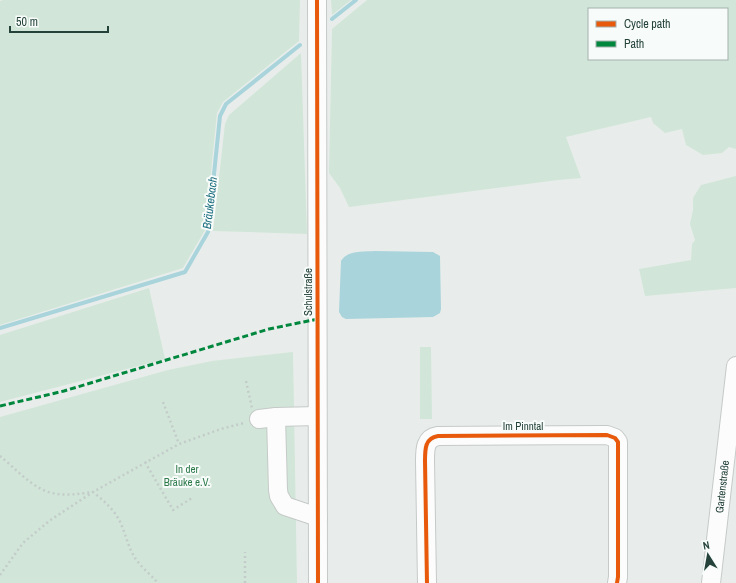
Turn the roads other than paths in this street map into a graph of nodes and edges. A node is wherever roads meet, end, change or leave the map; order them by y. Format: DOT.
graph roads {
  1 [pos="317,0"];
  2 [pos="736,366"];
  3 [pos="318,416"];
  4 [pos="318,517"];
  5 [pos="318,583"];
  6 [pos="427,583"];
  7 [pos="617,583"];
  8 [pos="711,583"];
  1 -- 3 [label="street, Schulstraße"];
  2 -- 8 [label="street, Gartenstraße"];
  3 -- 4 [label="street, Schulstraße"];
  3 -- 4 [label="street"];
  4 -- 5 [label="street, Schulstraße"];
  6 -- 7 [label="street, Im Pinntal"];
}
